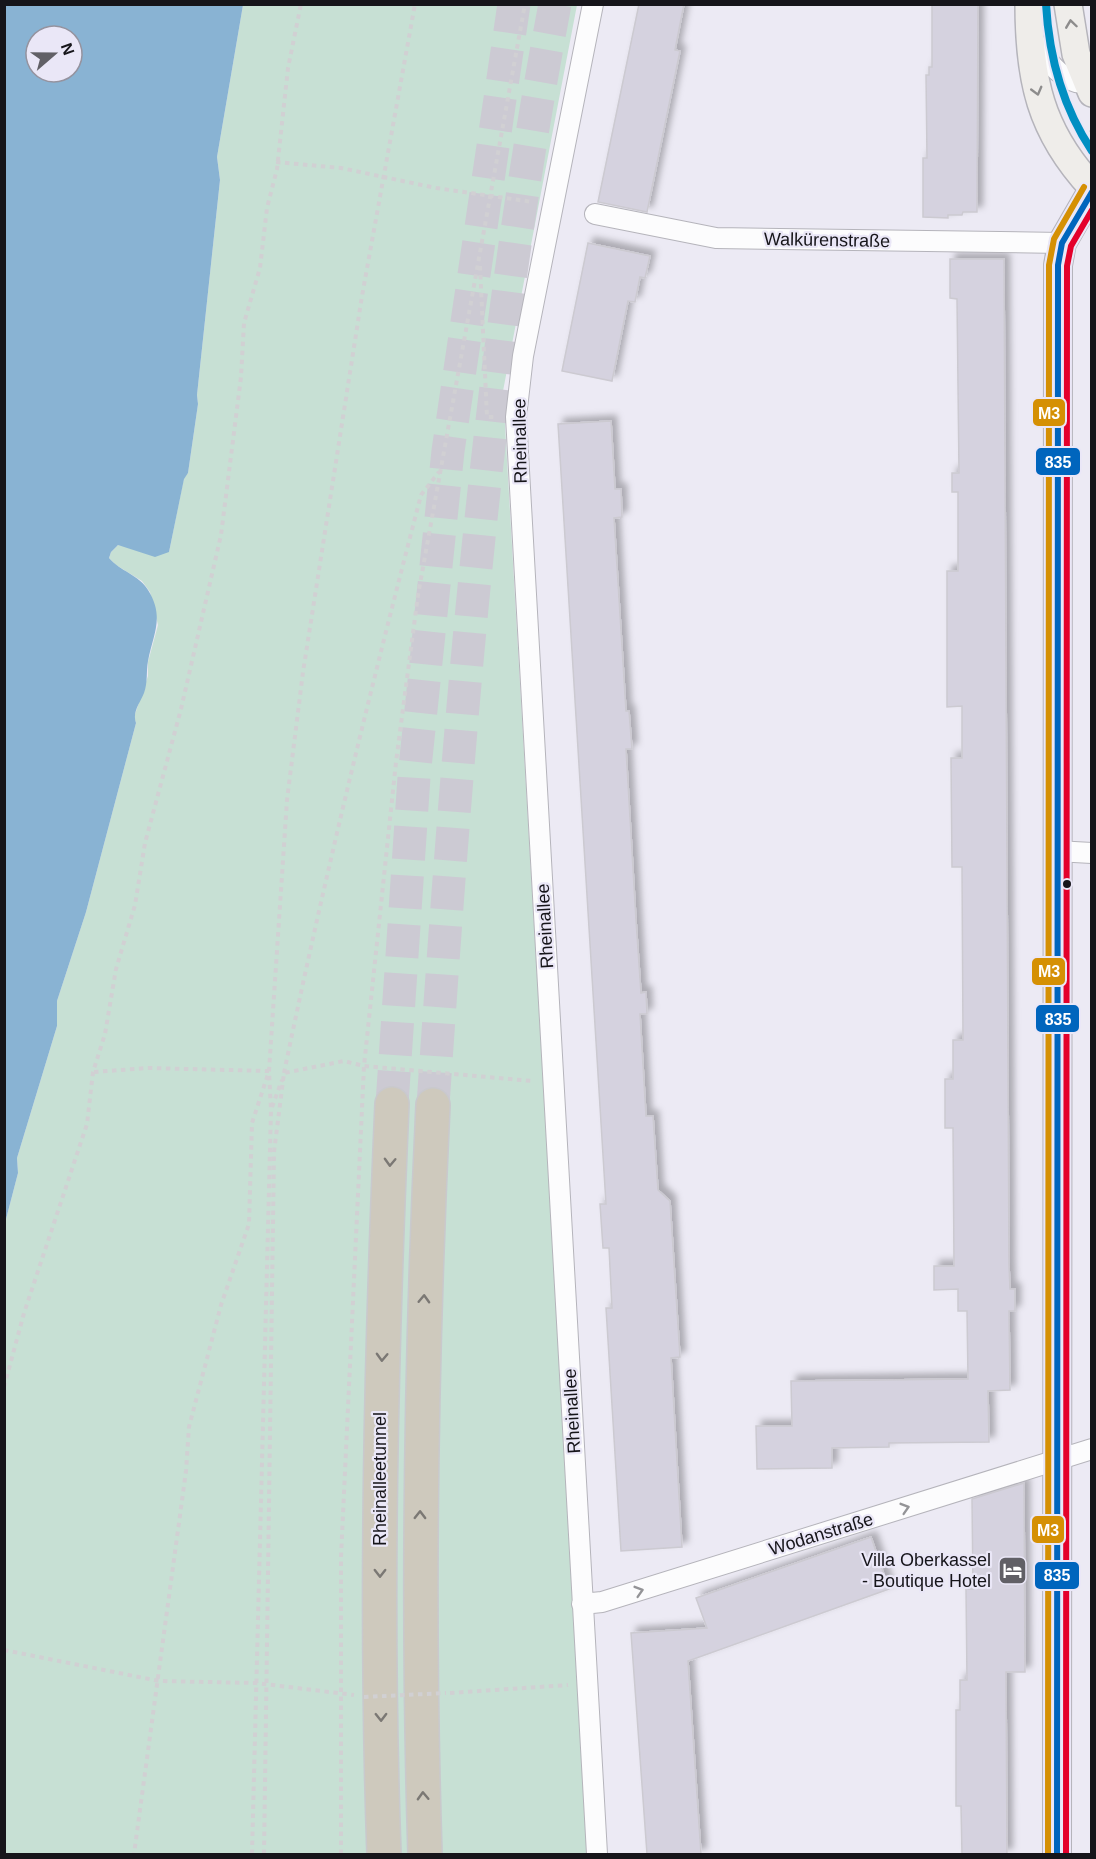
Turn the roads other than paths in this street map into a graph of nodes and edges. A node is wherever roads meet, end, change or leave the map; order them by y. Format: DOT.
graph roads {
  1 [pos="592,4"];
  2 [pos="1029,4"];
  3 [pos="1068,4"];
  4 [pos="1029,33"];
  5 [pos="1090,85"];
  6 [pos="1092,189"];
  7 [pos="595,214"];
  8 [pos="1062,243"];
  9 [pos="1056,851"];
  10 [pos="1092,853"];
  11 [pos="392,1104"];
  12 [pos="433,1105"];
  13 [pos="1092,1449"];
  14 [pos="1059,1460"];
  15 [pos="582,1604"];
  16 [pos="384,1854"];
  17 [pos="425,1854"];
  18 [pos="597,1854"];
  19 [pos="1057,1854"];
  1 -- 15 [label="street, Rheinallee"];
  2 -- 4 [label="street"];
  5 -- 3 [label="street, one-way"];
  4 -- 5 [label="street"];
  4 -- 6 [label="street, one-way"];
  6 -- 8 [label="street"];
  7 -- 8 [label="street, Walkürenstraße"];
  8 -- 9 [label="street"];
  9 -- 10 [label="street"];
  9 -- 14 [label="street"];
  11 -- 16 [label="highway, Rheinalleetunnel, one-way"];
  17 -- 12 [label="highway, one-way"];
  13 -- 14 [label="street, Wodanstraße"];
  15 -- 14 [label="street, Wodanstraße, one-way"];
  14 -- 19 [label="street"];
  15 -- 18 [label="street, Rheinallee"];
}
